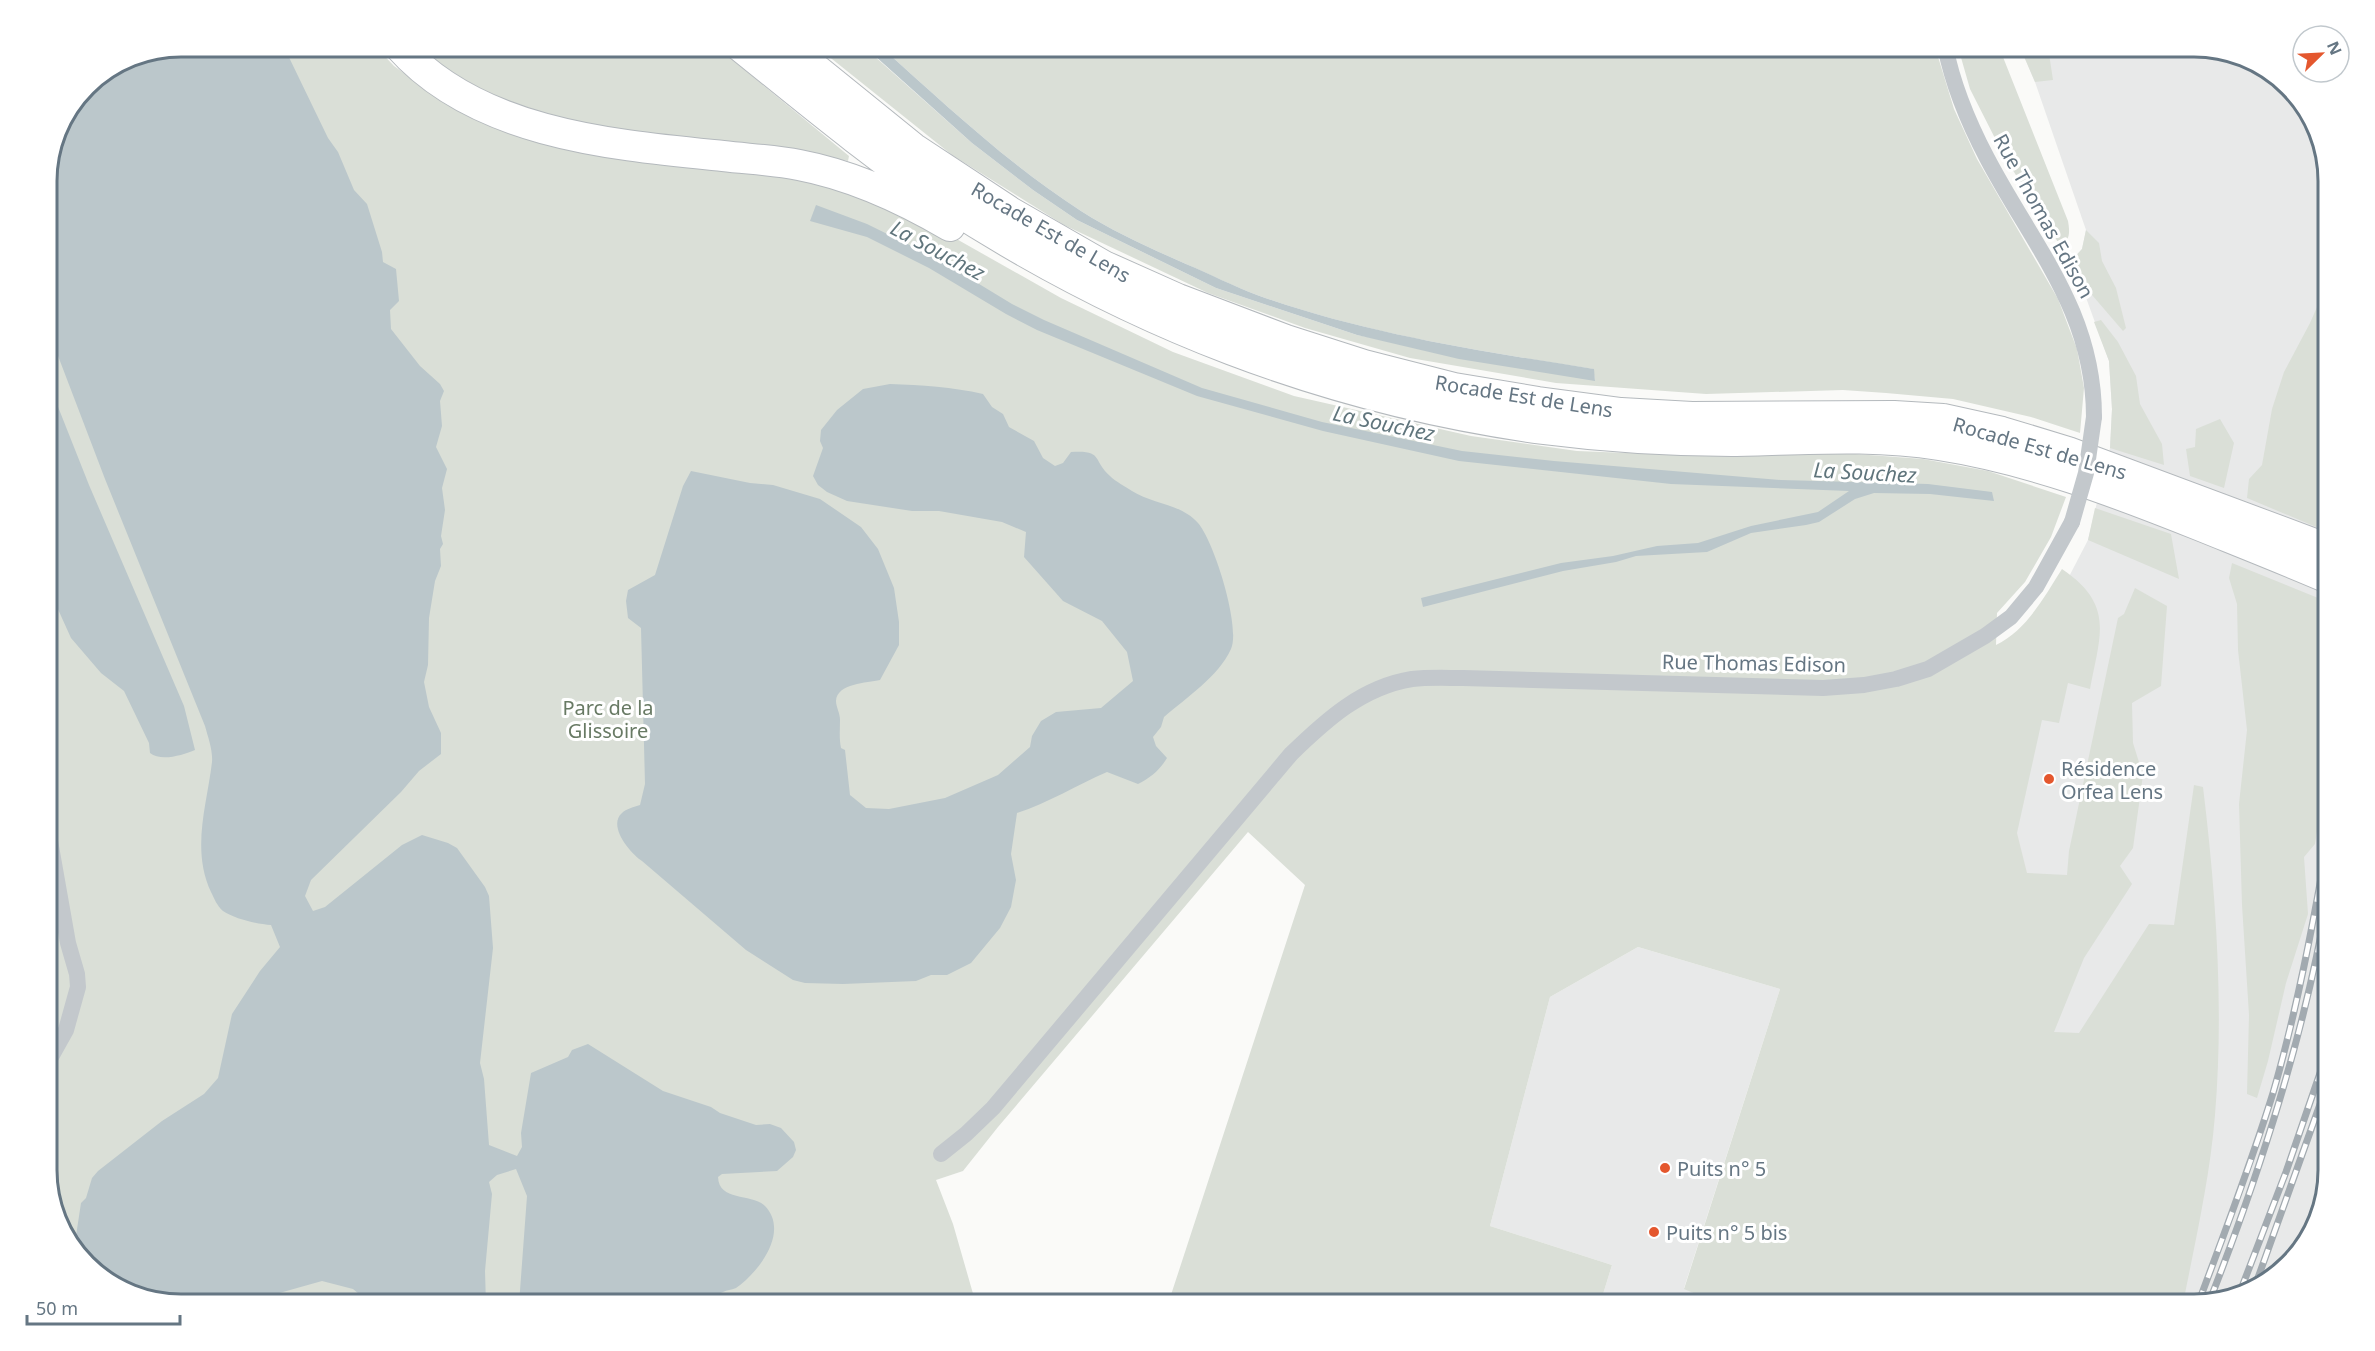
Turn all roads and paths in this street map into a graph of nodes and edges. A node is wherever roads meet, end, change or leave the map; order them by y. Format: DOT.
graph roads {
  1 [pos="410,57"];
  2 [pos="754,57"];
  3 [pos="801,57"];
  4 [pos="1947,57"];
  5 [pos="1048,264"];
  6 [pos="2318,545"];
  7 [pos="2318,574"];
  8 [pos="57,881"];
  9 [pos="57,1046"];
  10 [pos="941,1154"];
  1 -- 5 [label="highway"];
  2 -- 5 [label="highway, Rocade Est de Lens"];
  3 -- 6 [label="highway, Rocade Est de Lens"];
  4 -- 10 [label="street, Rue Thomas Edison, bridge"];
  5 -- 7 [label="highway, Rocade Est de Lens"];
  8 -- 9 [label="street"];
}
